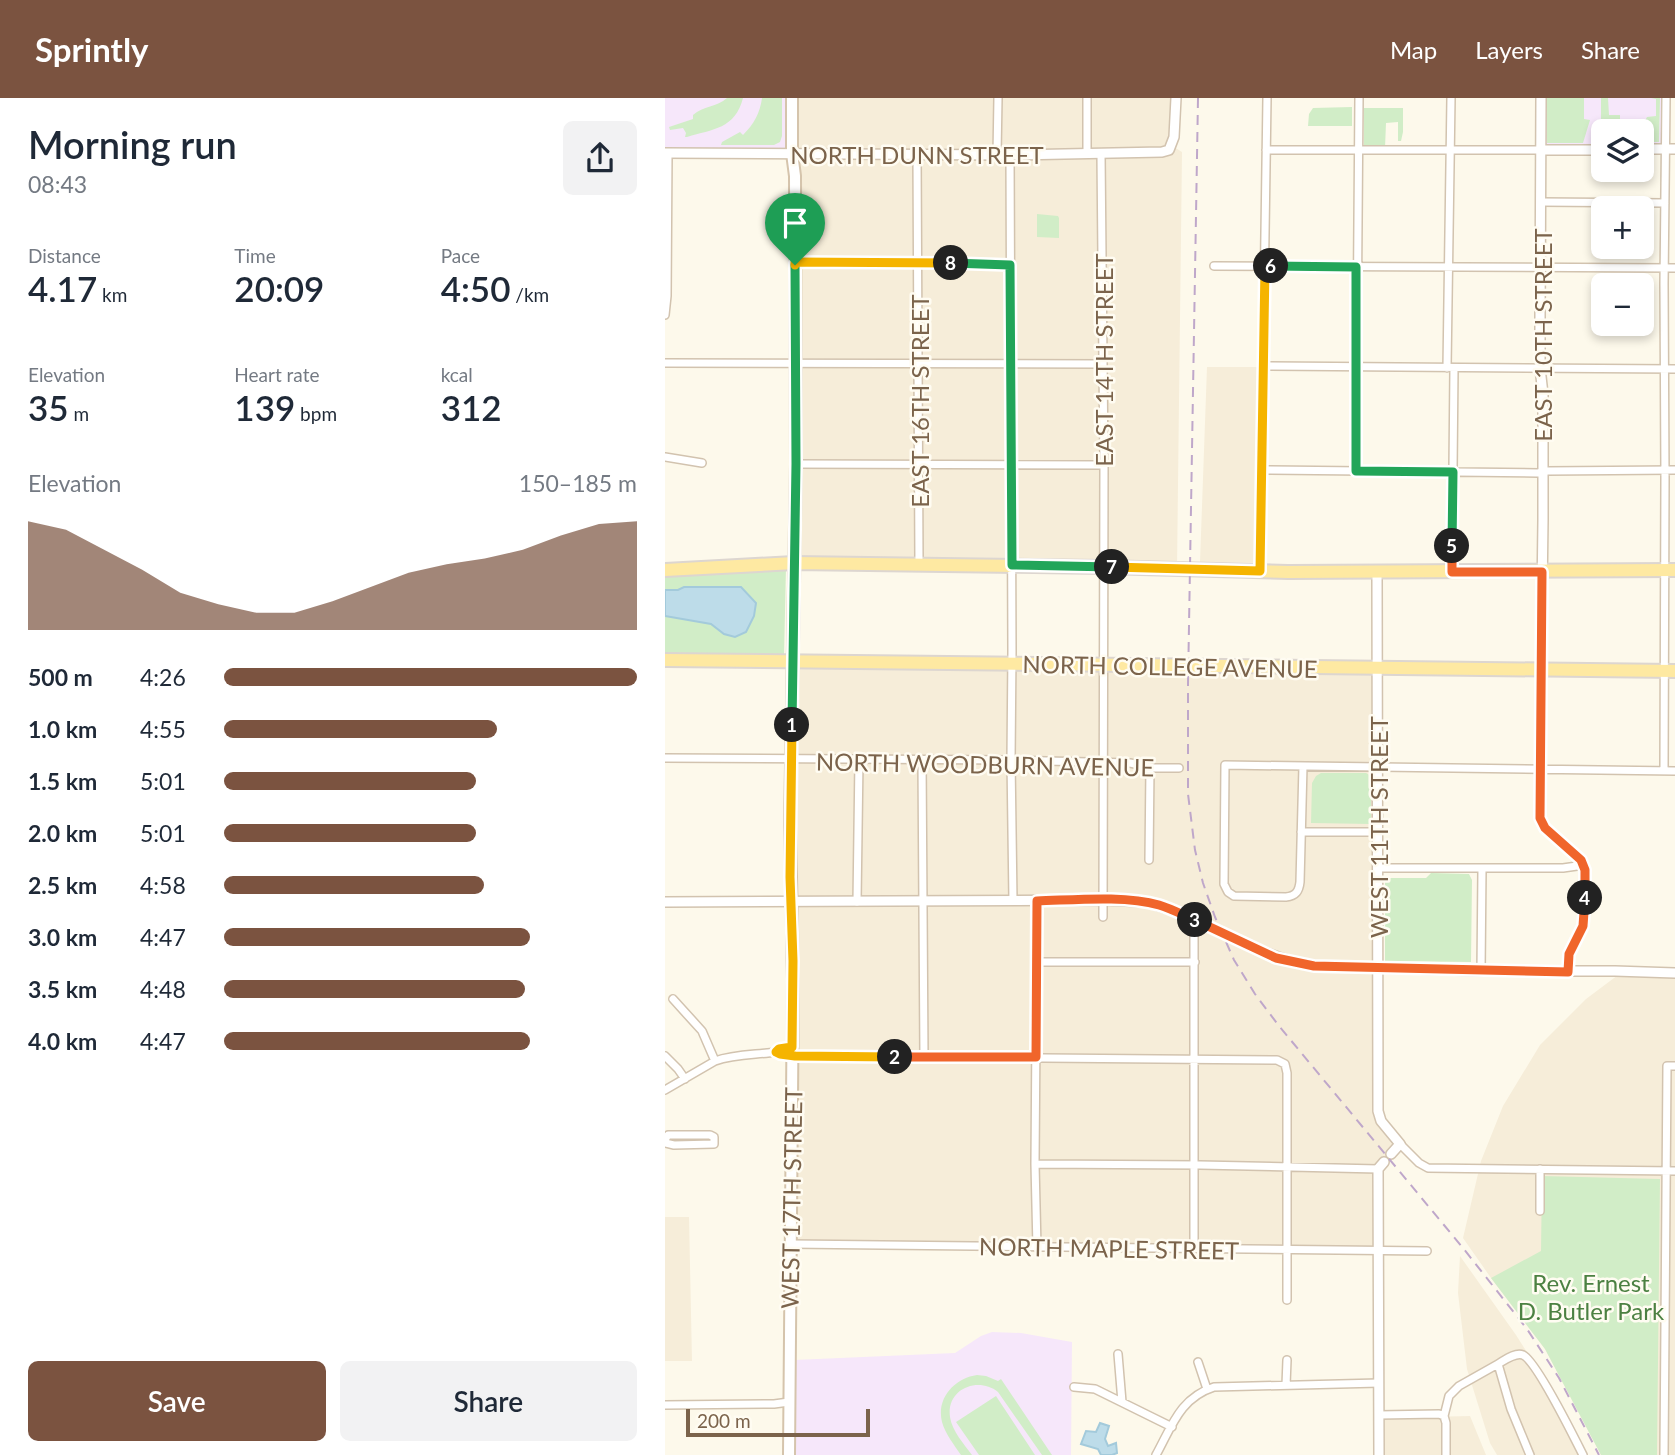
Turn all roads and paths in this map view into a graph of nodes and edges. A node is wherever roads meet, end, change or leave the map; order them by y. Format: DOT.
graph roads {
  1 [pos="792,98"];
  2 [pos="998,98"];
  3 [pos="1087,98"];
  4 [pos="1175,98"];
  5 [pos="1267,98"];
  6 [pos="1359,98"];
  7 [pos="1451,98"];
  8 [pos="1541,98"];
  9 [pos="1666,98"];
  10 [pos="1670,149"];
  11 [pos="1266,150"];
  12 [pos="1450,150"];
  13 [pos="1541,150"];
  14 [pos="1591,150"];
  15 [pos="1358,151"];
  16 [pos="666,153"];
  17 [pos="792,153"];
  18 [pos="917,154"];
  19 [pos="1087,154"];
  20 [pos="1101,154"];
  21 [pos="997,155"];
  22 [pos="1010,155"];
  23 [pos="1541,202"];
  24 [pos="1665,203"];
  25 [pos="1665,223"];
  26 [pos="1675,223"];
  27 [pos="666,259"];
  28 [pos="795,262"];
  29 [pos="918,262"];
  30 [pos="1010,265"];
  31 [pos="1214,265"];
  32 [pos="1265,266"];
  33 [pos="1356,267"];
  34 [pos="1541,267"];
  35 [pos="1448,268"];
  36 [pos="1664,268"];
  37 [pos="1675,268"];
  38 [pos="665,315"];
  39 [pos="665,363"];
  40 [pos="795,363"];
  41 [pos="919,364"];
  42 [pos="1011,364"];
  43 [pos="1103,364"];
  44 [pos="1263,366"];
  45 [pos="1356,367"];
  46 [pos="1450,368"];
  47 [pos="1541,368"];
  48 [pos="1665,369"];
  49 [pos="1675,369"];
  50 [pos="665,457"];
  51 [pos="702,463"];
  52 [pos="796,464"];
  53 [pos="919,465"];
  54 [pos="1011,465"];
  55 [pos="1104,465"];
  56 [pos="1262,470"];
  57 [pos="1665,470"];
  58 [pos="1675,470"];
  59 [pos="1356,471"];
  60 [pos="1453,472"];
  61 [pos="1543,472"];
  62 [pos="794,563"];
  63 [pos="919,564"];
  64 [pos="1012,565"];
  65 [pos="1103,567"];
  66 [pos="665,570"];
  67 [pos="1670,570"];
  68 [pos="1260,571"];
  69 [pos="1377,572"];
  70 [pos="1452,572"];
  71 [pos="1542,572"];
  72 [pos="665,660"];
  73 [pos="793,662"];
  74 [pos="1012,664"];
  75 [pos="1103,664"];
  76 [pos="1377,668"];
  77 [pos="1541,670"];
  78 [pos="1670,671"];
  79 [pos="665,758"];
  80 [pos="791,759"];
  81 [pos="859,760"];
  82 [pos="922,760"];
  83 [pos="1011,760"];
  84 [pos="1103,763"];
  85 [pos="1303,766"];
  86 [pos="1378,767"];
  87 [pos="1150,768"];
  88 [pos="1179,768"];
  89 [pos="1541,769"];
  90 [pos="1664,771"];
  91 [pos="1675,771"];
  92 [pos="1301,832"];
  93 [pos="1378,832"];
  94 [pos="1149,860"];
  95 [pos="1584,865"];
  96 [pos="1378,868"];
  97 [pos="1482,869"];
  98 [pos="1104,900"];
  99 [pos="922,901"];
  100 [pos="1013,901"];
  101 [pos="1037,901"];
  102 [pos="665,902"];
  103 [pos="791,902"];
  104 [pos="857,902"];
  105 [pos="1103,917"];
  106 [pos="1194,935"];
  107 [pos="1036,962"];
  108 [pos="1195,962"];
  109 [pos="1378,968"];
  110 [pos="1481,971"];
  111 [pos="1568,972"];
  112 [pos="1675,973"];
  113 [pos="673,999"];
  114 [pos="792,1051"];
  115 [pos="665,1056"];
  116 [pos="924,1057"];
  117 [pos="1036,1057"];
  118 [pos="1195,1059"];
  119 [pos="715,1061"];
  120 [pos="1671,1066"];
  121 [pos="684,1079"];
  122 [pos="665,1090"];
  123 [pos="665,1142"];
  124 [pos="1400,1144"];
  125 [pos="1384,1162"];
  126 [pos="1035,1164"];
  127 [pos="1195,1165"];
  128 [pos="1288,1167"];
  129 [pos="1540,1169"];
  130 [pos="1666,1171"];
  131 [pos="1675,1171"];
  132 [pos="1540,1211"];
  133 [pos="790,1244"];
  134 [pos="1037,1248"];
  135 [pos="1194,1249"];
  136 [pos="1287,1250"];
  137 [pos="1378,1251"];
  138 [pos="1427,1251"];
  139 [pos="1666,1252"];
  140 [pos="1675,1252"];
  141 [pos="1287,1300"];
  142 [pos="1665,1340"];
  143 [pos="1675,1340"];
  144 [pos="1118,1354"];
  145 [pos="1287,1360"];
  146 [pos="1198,1362"];
  147 [pos="1498,1364"];
  148 [pos="1379,1383"];
  149 [pos="1286,1385"];
  150 [pos="1074,1387"];
  151 [pos="1207,1389"];
  152 [pos="789,1402"];
  153 [pos="1122,1402"];
  154 [pos="665,1405"];
  155 [pos="1379,1415"];
  156 [pos="1444,1416"];
  157 [pos="1664,1426"];
  158 [pos="1675,1426"];
  159 [pos="1172,1427"];
  160 [pos="789,1455"];
  161 [pos="1156,1455"];
  162 [pos="1379,1455"];
  163 [pos="1446,1455"];
  164 [pos="1531,1455"];
  165 [pos="1583,1455"];
  166 [pos="1664,1455"];
  1 -- 17 [label="main road, WEST 17TH STREET"];
  2 -- 21 [label="street"];
  3 -- 19 [label="street"];
  4 -- 20 [label="street, NORTH DUNN STREET"];
  5 -- 11 [label="street"];
  6 -- 15 [label="street"];
  7 -- 12 [label="street"];
  8 -- 13 [label="street, EAST 10TH STREET"];
  9 -- 10 [label="street"];
  10 -- 24 [label="street"];
  11 -- 15 [label="street"];
  11 -- 32 [label="street"];
  12 -- 13 [label="street"];
  12 -- 15 [label="street"];
  12 -- 35 [label="street"];
  13 -- 14 [label="street"];
  13 -- 23 [label="street, EAST 10TH STREET"];
  15 -- 33 [label="street"];
  16 -- 17 [label="street, NORTH DUNN STREET"];
  16 -- 27 [label="street"];
  17 -- 18 [label="street, NORTH DUNN STREET"];
  17 -- 28 [label="main road, WEST 17TH STREET"];
  18 -- 21 [label="street, NORTH DUNN STREET"];
  18 -- 29 [label="street, EAST 16TH STREET"];
  19 -- 20 [label="street, NORTH DUNN STREET"];
  19 -- 22 [label="street, NORTH DUNN STREET"];
  20 -- 43 [label="street, EAST 14TH STREET"];
  21 -- 22 [label="street, NORTH DUNN STREET"];
  22 -- 30 [label="street"];
  23 -- 24 [label="street"];
  23 -- 34 [label="street, EAST 10TH STREET"];
  24 -- 25 [label="street"];
  25 -- 26 [label="street"];
  25 -- 36 [label="street"];
  27 -- 38 [label="street"];
  28 -- 29 [label="street"];
  28 -- 40 [label="main road, WEST 17TH STREET"];
  29 -- 30 [label="street"];
  29 -- 41 [label="street, EAST 16TH STREET"];
  30 -- 42 [label="street"];
  31 -- 32 [label="street"];
  32 -- 33 [label="street"];
  32 -- 44 [label="street"];
  33 -- 35 [label="street"];
  33 -- 45 [label="street"];
  34 -- 35 [label="street"];
  34 -- 36 [label="street"];
  34 -- 47 [label="street, EAST 10TH STREET"];
  35 -- 46 [label="street"];
  36 -- 37 [label="street"];
  36 -- 48 [label="street"];
  39 -- 40 [label="street"];
  40 -- 41 [label="street"];
  40 -- 52 [label="main road, WEST 17TH STREET"];
  41 -- 42 [label="street"];
  41 -- 53 [label="street, EAST 16TH STREET"];
  42 -- 43 [label="street"];
  42 -- 54 [label="street"];
  43 -- 55 [label="street, EAST 14TH STREET"];
  44 -- 45 [label="street"];
  44 -- 56 [label="street"];
  45 -- 46 [label="street"];
  45 -- 59 [label="street"];
  46 -- 47 [label="street"];
  46 -- 60 [label="street"];
  47 -- 48 [label="street"];
  47 -- 61 [label="street, EAST 10TH STREET"];
  48 -- 49 [label="street"];
  48 -- 57 [label="street"];
  50 -- 51 [label="street"];
  52 -- 53 [label="street"];
  52 -- 62 [label="main road, WEST 17TH STREET"];
  53 -- 54 [label="street"];
  53 -- 63 [label="street, EAST 16TH STREET"];
  54 -- 55 [label="street"];
  54 -- 64 [label="street"];
  55 -- 65 [label="street, EAST 14TH STREET"];
  56 -- 59 [label="street"];
  56 -- 68 [label="street"];
  57 -- 58 [label="street"];
  57 -- 61 [label="street"];
  57 -- 67 [label="street"];
  59 -- 60 [label="street"];
  60 -- 61 [label="street"];
  60 -- 70 [label="street"];
  61 -- 71 [label="street, EAST 10TH STREET"];
  62 -- 63 [label="main road"];
  62 -- 66 [label="main road"];
  62 -- 73 [label="main road, WEST 17TH STREET"];
  63 -- 64 [label="main road"];
  64 -- 65 [label="main road"];
  64 -- 74 [label="street"];
  65 -- 68 [label="main road"];
  65 -- 75 [label="street, EAST 14TH STREET"];
  67 -- 71 [label="main road"];
  67 -- 78 [label="street"];
  68 -- 69 [label="main road"];
  69 -- 70 [label="main road"];
  69 -- 76 [label="street, WEST 11TH STREET"];
  70 -- 71 [label="main road"];
  71 -- 77 [label="street, EAST 10TH STREET"];
  72 -- 73 [label="main road, NORTH COLLEGE AVENUE"];
  73 -- 74 [label="main road, NORTH COLLEGE AVENUE"];
  73 -- 80 [label="main road, WEST 17TH STREET"];
  74 -- 75 [label="main road, NORTH COLLEGE AVENUE"];
  74 -- 83 [label="street"];
  75 -- 76 [label="main road, NORTH COLLEGE AVENUE"];
  75 -- 84 [label="street, EAST 14TH STREET"];
  76 -- 77 [label="main road, NORTH COLLEGE AVENUE"];
  76 -- 86 [label="street, WEST 11TH STREET"];
  77 -- 78 [label="main road, NORTH COLLEGE AVENUE"];
  77 -- 89 [label="street"];
  78 -- 90 [label="street"];
  79 -- 80 [label="street, NORTH WOODBURN AVENUE"];
  80 -- 81 [label="street, NORTH WOODBURN AVENUE"];
  80 -- 103 [label="main road, WEST 17TH STREET"];
  81 -- 82 [label="street, NORTH WOODBURN AVENUE"];
  81 -- 104 [label="street"];
  82 -- 83 [label="street, NORTH WOODBURN AVENUE"];
  82 -- 99 [label="street"];
  83 -- 84 [label="street, NORTH WOODBURN AVENUE"];
  83 -- 100 [label="street"];
  84 -- 87 [label="street, NORTH WOODBURN AVENUE"];
  84 -- 98 [label="street, EAST 14TH STREET"];
  85 -- 86 [label="street"];
  85 -- 92 [label="street"];
  85 -- 92 [label="street"];
  86 -- 89 [label="street"];
  86 -- 93 [label="street, WEST 11TH STREET"];
  87 -- 88 [label="street, NORTH WOODBURN AVENUE"];
  87 -- 94 [label="street"];
  89 -- 90 [label="street"];
  89 -- 95 [label="street"];
  90 -- 91 [label="street"];
  92 -- 93 [label="street"];
  93 -- 96 [label="street, WEST 11TH STREET"];
  95 -- 97 [label="street"];
  95 -- 111 [label="street"];
  96 -- 97 [label="street"];
  96 -- 109 [label="street, WEST 11TH STREET"];
  97 -- 110 [label="street"];
  98 -- 101 [label="street"];
  98 -- 105 [label="street, EAST 14TH STREET"];
  98 -- 109 [label="street, bridge"];
  99 -- 100 [label="street"];
  99 -- 104 [label="street"];
  99 -- 116 [label="street"];
  100 -- 101 [label="street"];
  101 -- 107 [label="street"];
  102 -- 103 [label="street"];
  103 -- 104 [label="street"];
  103 -- 114 [label="main road, WEST 17TH STREET"];
  106 -- 108 [label="street"];
  107 -- 108 [label="street"];
  107 -- 117 [label="street"];
  108 -- 118 [label="street"];
  109 -- 110 [label="street"];
  109 -- 124 [label="street, WEST 11TH STREET"];
  110 -- 111 [label="street"];
  111 -- 112 [label="street"];
  113 -- 119 [label="street"];
  114 -- 116 [label="street"];
  114 -- 119 [label="street"];
  114 -- 133 [label="main road, WEST 17TH STREET"];
  115 -- 121 [label="street"];
  116 -- 117 [label="street"];
  117 -- 118 [label="street"];
  117 -- 126 [label="street"];
  118 -- 127 [label="street"];
  118 -- 128 [label="street"];
  119 -- 121 [label="street"];
  120 -- 130 [label="street"];
  121 -- 122 [label="street"];
  123 -- 123 [label="street"];
  124 -- 125 [label="street"];
  124 -- 129 [label="street"];
  125 -- 128 [label="street"];
  125 -- 137 [label="street"];
  126 -- 127 [label="street"];
  126 -- 134 [label="street"];
  127 -- 128 [label="street"];
  127 -- 135 [label="street"];
  128 -- 136 [label="street"];
  129 -- 130 [label="street"];
  129 -- 132 [label="street"];
  130 -- 131 [label="street"];
  130 -- 139 [label="street"];
  133 -- 134 [label="street, NORTH MAPLE STREET"];
  133 -- 152 [label="main road, WEST 17TH STREET"];
  134 -- 135 [label="street, NORTH MAPLE STREET"];
  135 -- 136 [label="street, NORTH MAPLE STREET"];
  136 -- 137 [label="street, NORTH MAPLE STREET"];
  136 -- 141 [label="street"];
  137 -- 138 [label="street, NORTH MAPLE STREET"];
  137 -- 148 [label="street"];
  139 -- 140 [label="street"];
  139 -- 142 [label="street"];
  142 -- 143 [label="street"];
  142 -- 157 [label="street"];
  144 -- 153 [label="street"];
  145 -- 149 [label="street"];
  146 -- 151 [label="street"];
  147 -- 156 [label="street"];
  147 -- 164 [label="street"];
  147 -- 165 [label="street"];
  148 -- 149 [label="street"];
  148 -- 155 [label="street"];
  149 -- 151 [label="street"];
  150 -- 153 [label="street"];
  151 -- 159 [label="street"];
  152 -- 154 [label="street"];
  152 -- 160 [label="main road, WEST 17TH STREET"];
  153 -- 159 [label="street"];
  155 -- 156 [label="street"];
  155 -- 162 [label="street"];
  156 -- 163 [label="street"];
  157 -- 158 [label="street"];
  157 -- 166 [label="street"];
  159 -- 161 [label="street"];
}
